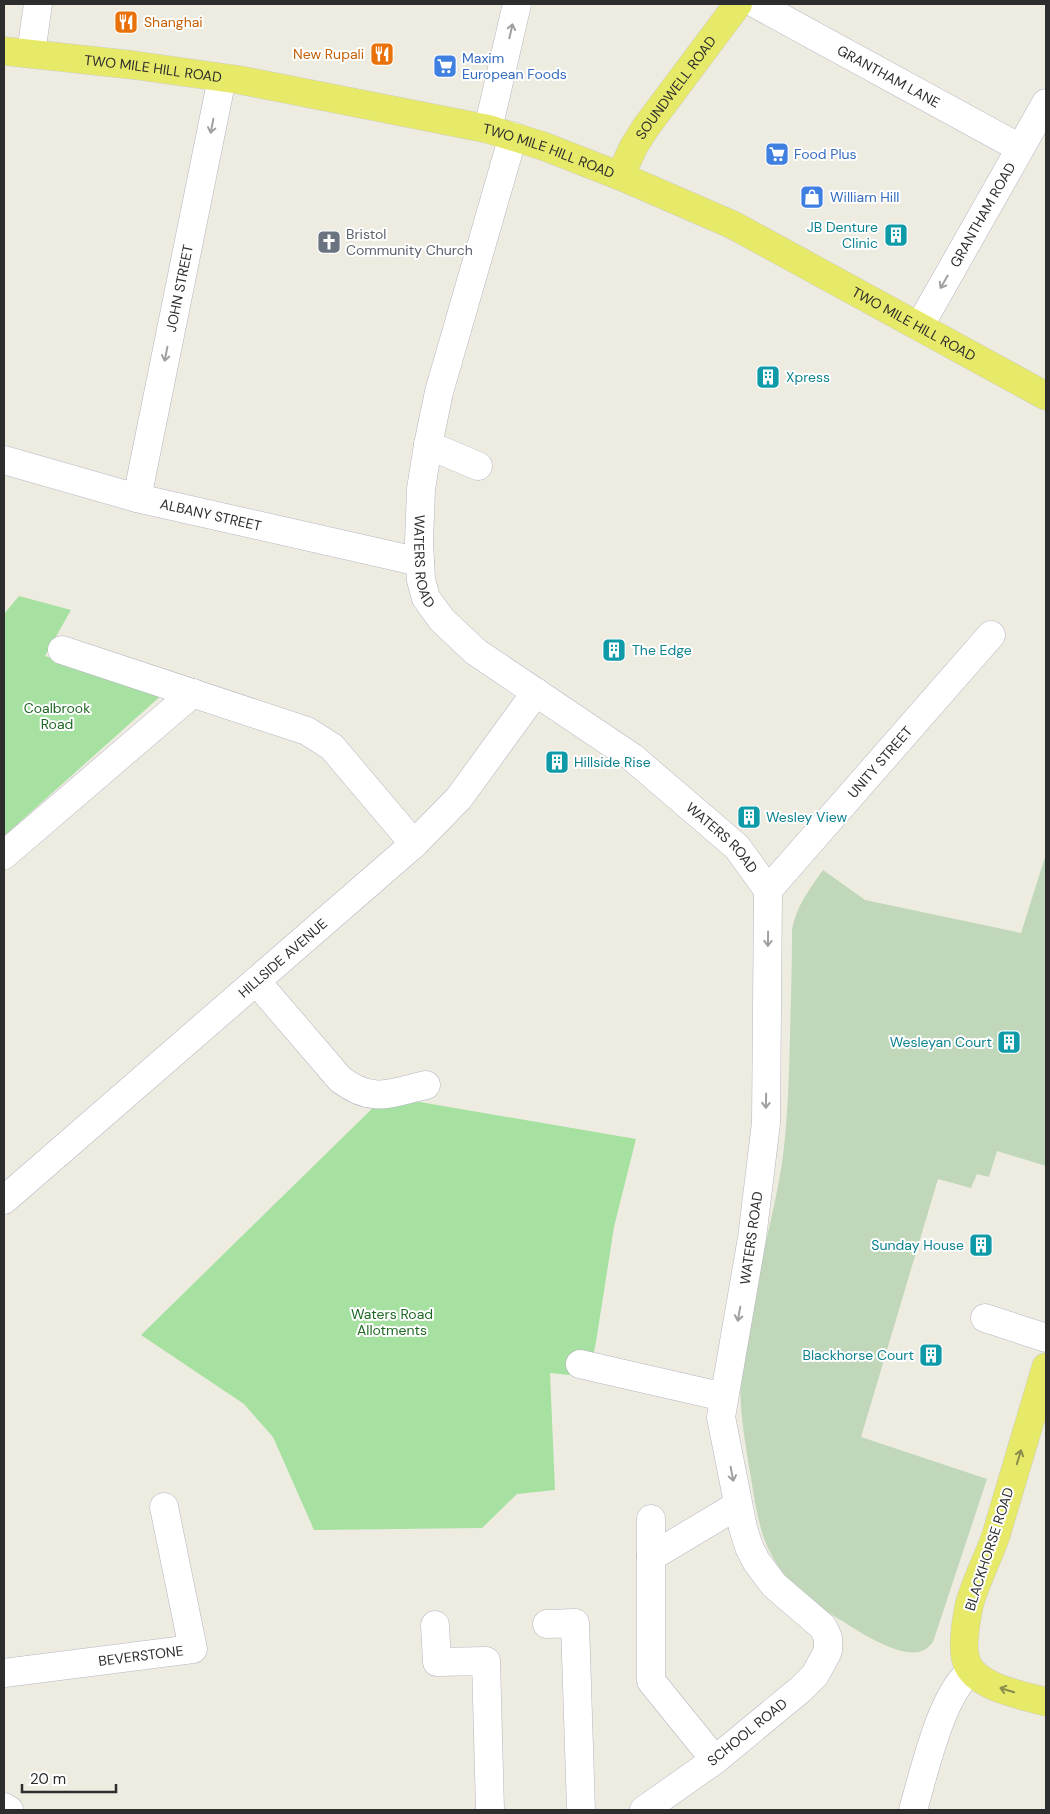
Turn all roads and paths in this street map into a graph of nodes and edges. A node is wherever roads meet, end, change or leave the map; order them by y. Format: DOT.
graph roads {
  1 [pos="38,4"];
  2 [pos="517,4"];
  3 [pos="738,4"];
  4 [pos="756,4"];
  5 [pos="4,51"];
  6 [pos="31,53"];
  7 [pos="222,78"];
  8 [pos="1046,103"];
  9 [pos="501,133"];
  10 [pos="1020,148"];
  11 [pos="620,176"];
  12 [pos="919,326"];
  13 [pos="1046,396"];
  14 [pos="428,445"];
  15 [pos="4,460"];
  16 [pos="478,466"];
  17 [pos="137,498"];
  18 [pos="420,562"];
  19 [pos="991,635"];
  20 [pos="62,650"];
  21 [pos="536,692"];
  22 [pos="193,693"];
  23 [pos="414,844"];
  24 [pos="4,855"];
  25 [pos="768,890"];
  26 [pos="256,981"];
  27 [pos="426,1085"];
  28 [pos="4,1200"];
  29 [pos="985,1318"];
  30 [pos="1046,1338"];
  31 [pos="580,1364"];
  32 [pos="1046,1367"];
  33 [pos="724,1397"];
  34 [pos="738,1505"];
  35 [pos="164,1506"];
  36 [pos="650,1519"];
  37 [pos="651,1557"];
  38 [pos="547,1624"];
  39 [pos="434,1625"];
  40 [pos="828,1638"];
  41 [pos="971,1671"];
  42 [pos="4,1673"];
  43 [pos="1046,1702"];
  44 [pos="715,1760"];
  45 [pos="4,1807"];
  46 [pos="9,1810"];
  47 [pos="490,1810"];
  48 [pos="581,1810"];
  49 [pos="644,1810"];
  50 [pos="913,1810"];
  1 -- 6 [label="street"];
  9 -- 2 [label="street, WATERS ROAD, one-way"];
  3 -- 11 [label="main road, SOUNDWELL ROAD"];
  4 -- 10 [label="street, GRANTHAM LANE"];
  5 -- 6 [label="main road, TWO MILE HILL ROAD"];
  6 -- 7 [label="main road, TWO MILE HILL ROAD"];
  7 -- 9 [label="main road, TWO MILE HILL ROAD"];
  7 -- 17 [label="street, JOHN STREET, one-way"];
  8 -- 10 [label="street, GRANTHAM ROAD"];
  9 -- 11 [label="main road, TWO MILE HILL ROAD"];
  9 -- 14 [label="street, WATERS ROAD"];
  10 -- 12 [label="street, GRANTHAM ROAD, one-way"];
  11 -- 12 [label="main road, TWO MILE HILL ROAD"];
  12 -- 13 [label="main road, TWO MILE HILL ROAD"];
  14 -- 16 [label="street"];
  14 -- 18 [label="street, WATERS ROAD"];
  15 -- 17 [label="street, ALBANY STREET"];
  17 -- 18 [label="street, ALBANY STREET"];
  18 -- 21 [label="street, WATERS ROAD"];
  19 -- 25 [label="street, UNITY STREET"];
  20 -- 22 [label="street"];
  21 -- 23 [label="street, HILLSIDE AVENUE"];
  21 -- 25 [label="street, WATERS ROAD"];
  22 -- 23 [label="street"];
  22 -- 24 [label="street"];
  23 -- 26 [label="street, HILLSIDE AVENUE"];
  25 -- 33 [label="street, WATERS ROAD, one-way"];
  26 -- 27 [label="street"];
  26 -- 28 [label="street, HILLSIDE AVENUE"];
  29 -- 30 [label="street"];
  31 -- 33 [label="street"];
  41 -- 32 [label="main road, BLACKHORSE ROAD, one-way"];
  33 -- 34 [label="street, WATERS ROAD, one-way"];
  34 -- 37 [label="street"];
  34 -- 40 [label="street, WATERS ROAD"];
  35 -- 42 [label="street, BEVERSTONE"];
  36 -- 37 [label="street"];
  37 -- 44 [label="street"];
  38 -- 48 [label="street"];
  39 -- 47 [label="street"];
  40 -- 44 [label="street, SCHOOL ROAD"];
  43 -- 41 [label="main road, one-way"];
  41 -- 50 [label="street"];
  44 -- 49 [label="street, SCHOOL ROAD"];
  45 -- 46 [label="street"];
}
